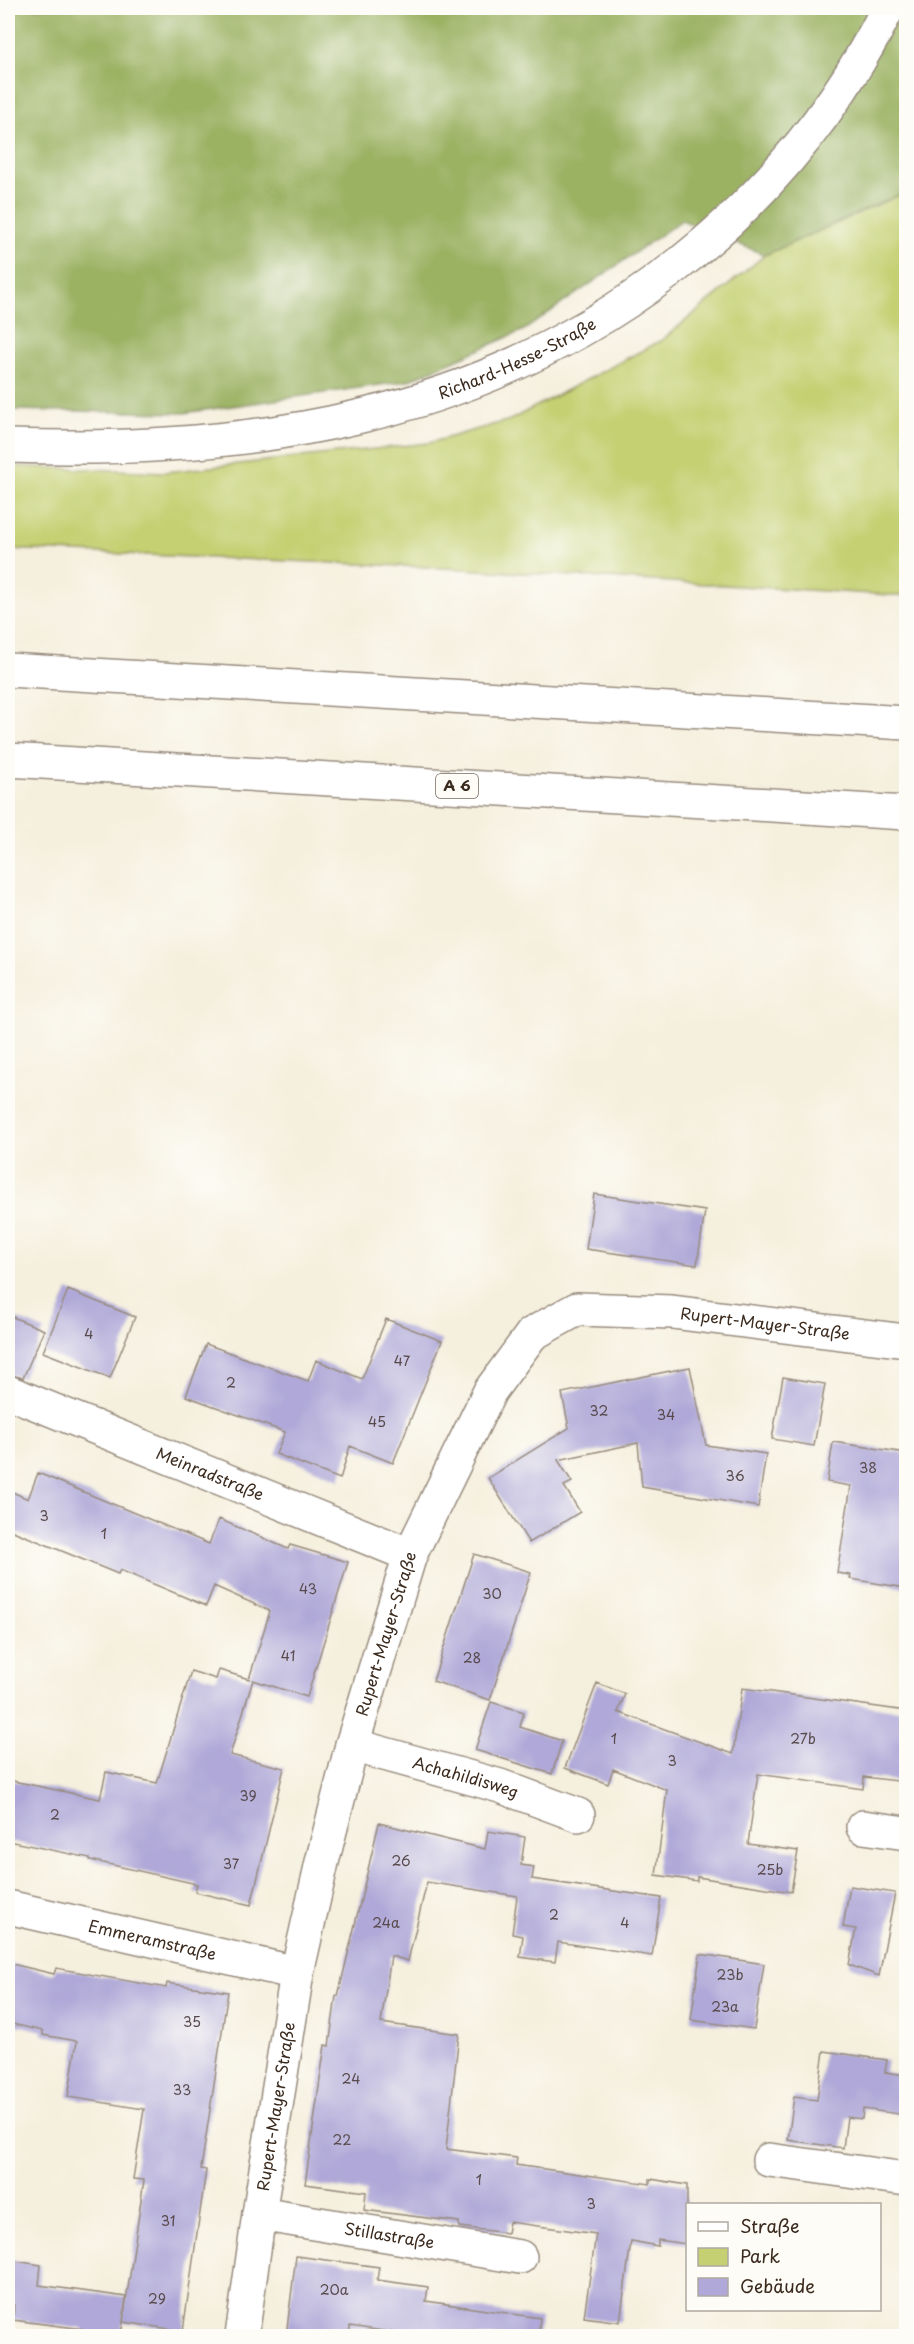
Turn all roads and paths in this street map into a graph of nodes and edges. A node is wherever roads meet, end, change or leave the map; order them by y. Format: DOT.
graph roads {
  1 [pos="888,8"];
  2 [pos="8,446"];
  3 [pos="8,670"];
  4 [pos="906,710"];
  5 [pos="852,720"];
  6 [pos="906,723"];
  7 [pos="8,760"];
  8 [pos="906,813"];
  9 [pos="906,1341"];
  10 [pos="8,1392"];
  11 [pos="410,1555"];
  12 [pos="352,1744"];
  13 [pos="578,1815"];
  14 [pos="863,1827"];
  15 [pos="906,1833"];
  16 [pos="8,1907"];
  17 [pos="297,1973"];
  18 [pos="769,2160"];
  19 [pos="906,2179"];
  20 [pos="259,2214"];
  21 [pos="520,2257"];
  22 [pos="242,2337"];
  1 -- 2 [label="main road, Richard-Hesse-Straße"];
  3 -- 5 [label="main road"];
  4 -- 5 [label="main road"];
  5 -- 6 [label="main road"];
  7 -- 8 [label="main road, A 6"];
  9 -- 11 [label="main road, Rupert-Mayer-Straße"];
  10 -- 11 [label="main road, Meinradstraße"];
  11 -- 12 [label="main road, Rupert-Mayer-Straße"];
  12 -- 13 [label="main road, Achahildisweg"];
  12 -- 17 [label="main road, Rupert-Mayer-Straße"];
  14 -- 15 [label="main road"];
  16 -- 17 [label="main road, Emmeramstraße"];
  17 -- 20 [label="main road, Rupert-Mayer-Straße"];
  18 -- 19 [label="main road"];
  20 -- 21 [label="main road, Stillastraße"];
  20 -- 22 [label="main road, Rupert-Mayer-Straße"];
}
